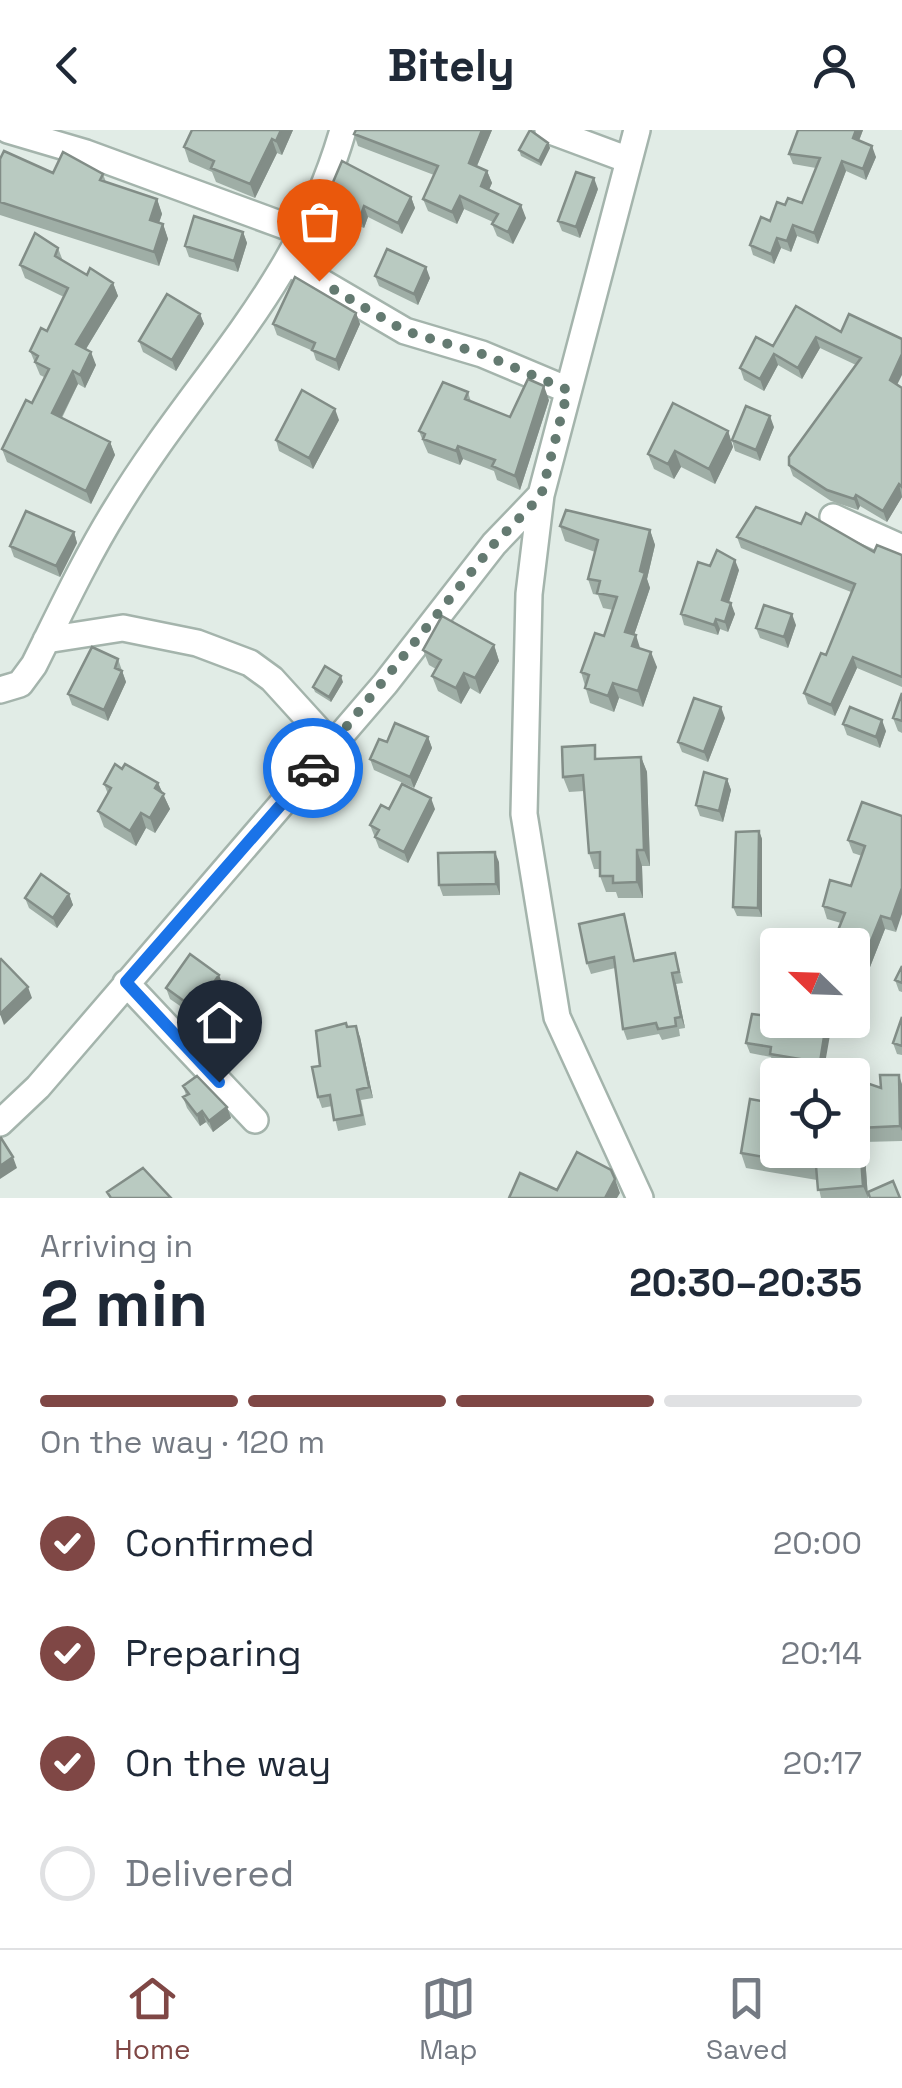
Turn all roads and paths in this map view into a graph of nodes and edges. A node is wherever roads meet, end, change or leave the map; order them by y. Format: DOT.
graph roads {
  1 [pos="8,130"];
  2 [pos="343,130"];
  3 [pos="548,130"];
  4 [pos="637,130"];
  5 [pos="626,159"];
  6 [pos="304,232"];
  7 [pos="289,263"];
  8 [pos="568,390"];
  9 [pos="541,496"];
  10 [pos="833,517"];
  11 [pos="902,548"];
  12 [pos="46,640"];
  13 [pos="0,690"];
  14 [pos="333,746"];
  15 [pos="126,982"];
  16 [pos="255,1120"];
  17 [pos="0,1123"];
  18 [pos="640,1198"];
  1 -- 6 [label="street"];
  2 -- 6 [label="street"];
  3 -- 5 [label="street"];
  4 -- 5 [label="street"];
  5 -- 8 [label="street"];
  6 -- 7 [label="street"];
  7 -- 8 [label="street"];
  7 -- 12 [label="street"];
  8 -- 9 [label="street"];
  9 -- 14 [label="street"];
  9 -- 18 [label="street"];
  10 -- 11 [label="street"];
  12 -- 13 [label="street"];
  12 -- 14 [label="street"];
  14 -- 15 [label="street"];
  15 -- 16 [label="street"];
  15 -- 17 [label="street"];
}
